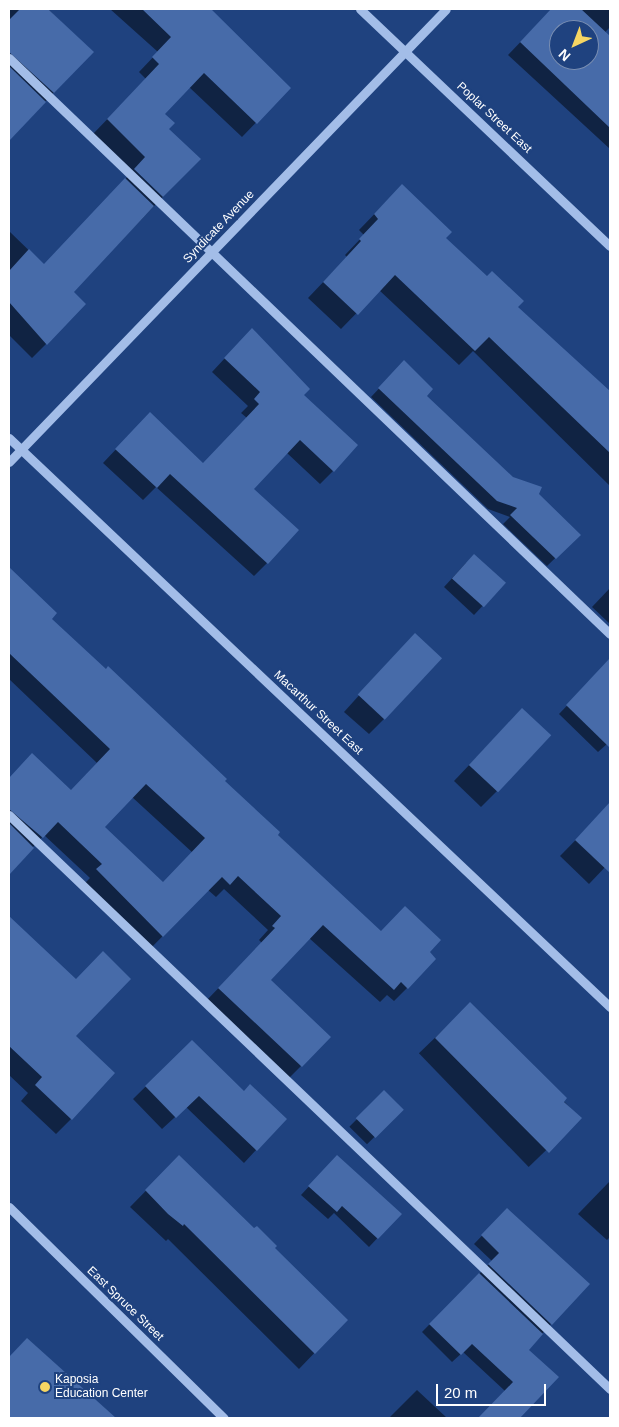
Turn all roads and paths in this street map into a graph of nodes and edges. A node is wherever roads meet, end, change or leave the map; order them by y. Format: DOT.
graph roads {
  1 [pos="360,9"];
  2 [pos="446,9"];
  3 [pos="405,52"];
  4 [pos="9,58"];
  5 [pos="610,246"];
  6 [pos="212,252"];
  7 [pos="9,438"];
  8 [pos="20,450"];
  9 [pos="9,462"];
  10 [pos="610,634"];
  11 [pos="9,815"];
  12 [pos="610,1007"];
  13 [pos="9,1208"];
  14 [pos="610,1389"];
  15 [pos="224,1418"];
  1 -- 3 [label="street, Poplar Street East"];
  2 -- 3 [label="street, Syndicate Avenue"];
  3 -- 5 [label="street, Poplar Street East"];
  3 -- 6 [label="street, Syndicate Avenue"];
  4 -- 6 [label="street"];
  6 -- 8 [label="street, Syndicate Avenue"];
  6 -- 10 [label="street"];
  7 -- 8 [label="street, Macarthur Street East"];
  8 -- 9 [label="street, Syndicate Avenue"];
  8 -- 12 [label="street, Macarthur Street East"];
  11 -- 14 [label="street"];
  13 -- 15 [label="street, East Spruce Street"];
}
